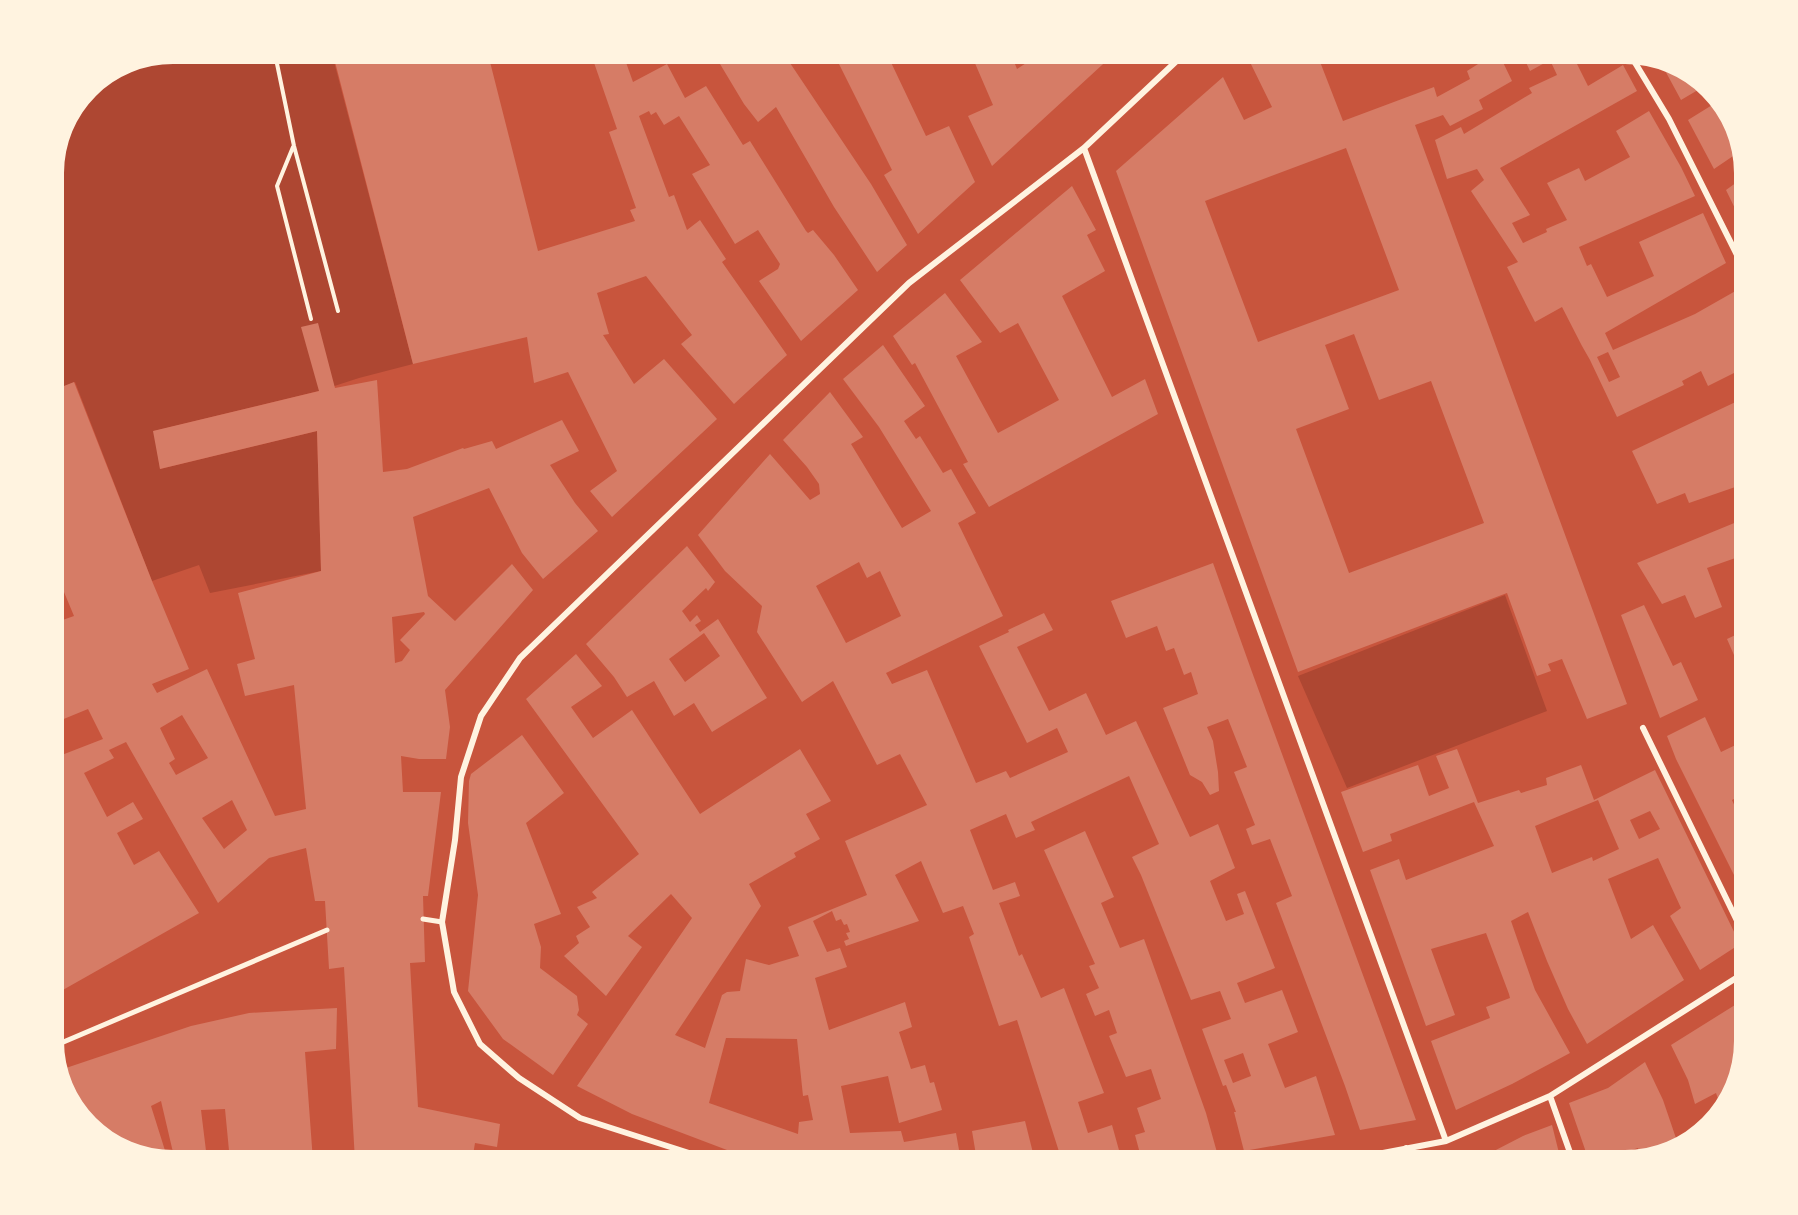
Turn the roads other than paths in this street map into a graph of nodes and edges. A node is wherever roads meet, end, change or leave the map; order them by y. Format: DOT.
graph roads {
  1 [pos="1173,64"];
  2 [pos="1636,65"];
  3 [pos="1084,148"];
  4 [pos="1734,249"];
  5 [pos="1643,728"];
  6 [pos="1734,914"];
  7 [pos="423,919"];
  8 [pos="442,922"];
  9 [pos="327,930"];
  10 [pos="1734,979"];
  11 [pos="65,1041"];
  12 [pos="1550,1096"];
  13 [pos="1446,1141"];
  14 [pos="1406,1149"];
  15 [pos="680,1150"];
  16 [pos="1401,1150"];
  17 [pos="1569,1150"];
  1 -- 3 [label="street"];
  2 -- 4 [label="street"];
  3 -- 8 [label="street"];
  3 -- 13 [label="street"];
  5 -- 6 [label="street"];
  7 -- 8 [label="street"];
  8 -- 15 [label="street"];
  9 -- 11 [label="street"];
  10 -- 12 [label="street"];
  12 -- 13 [label="street"];
  12 -- 17 [label="street"];
  13 -- 14 [label="street"];
  14 -- 16 [label="street"];
}
